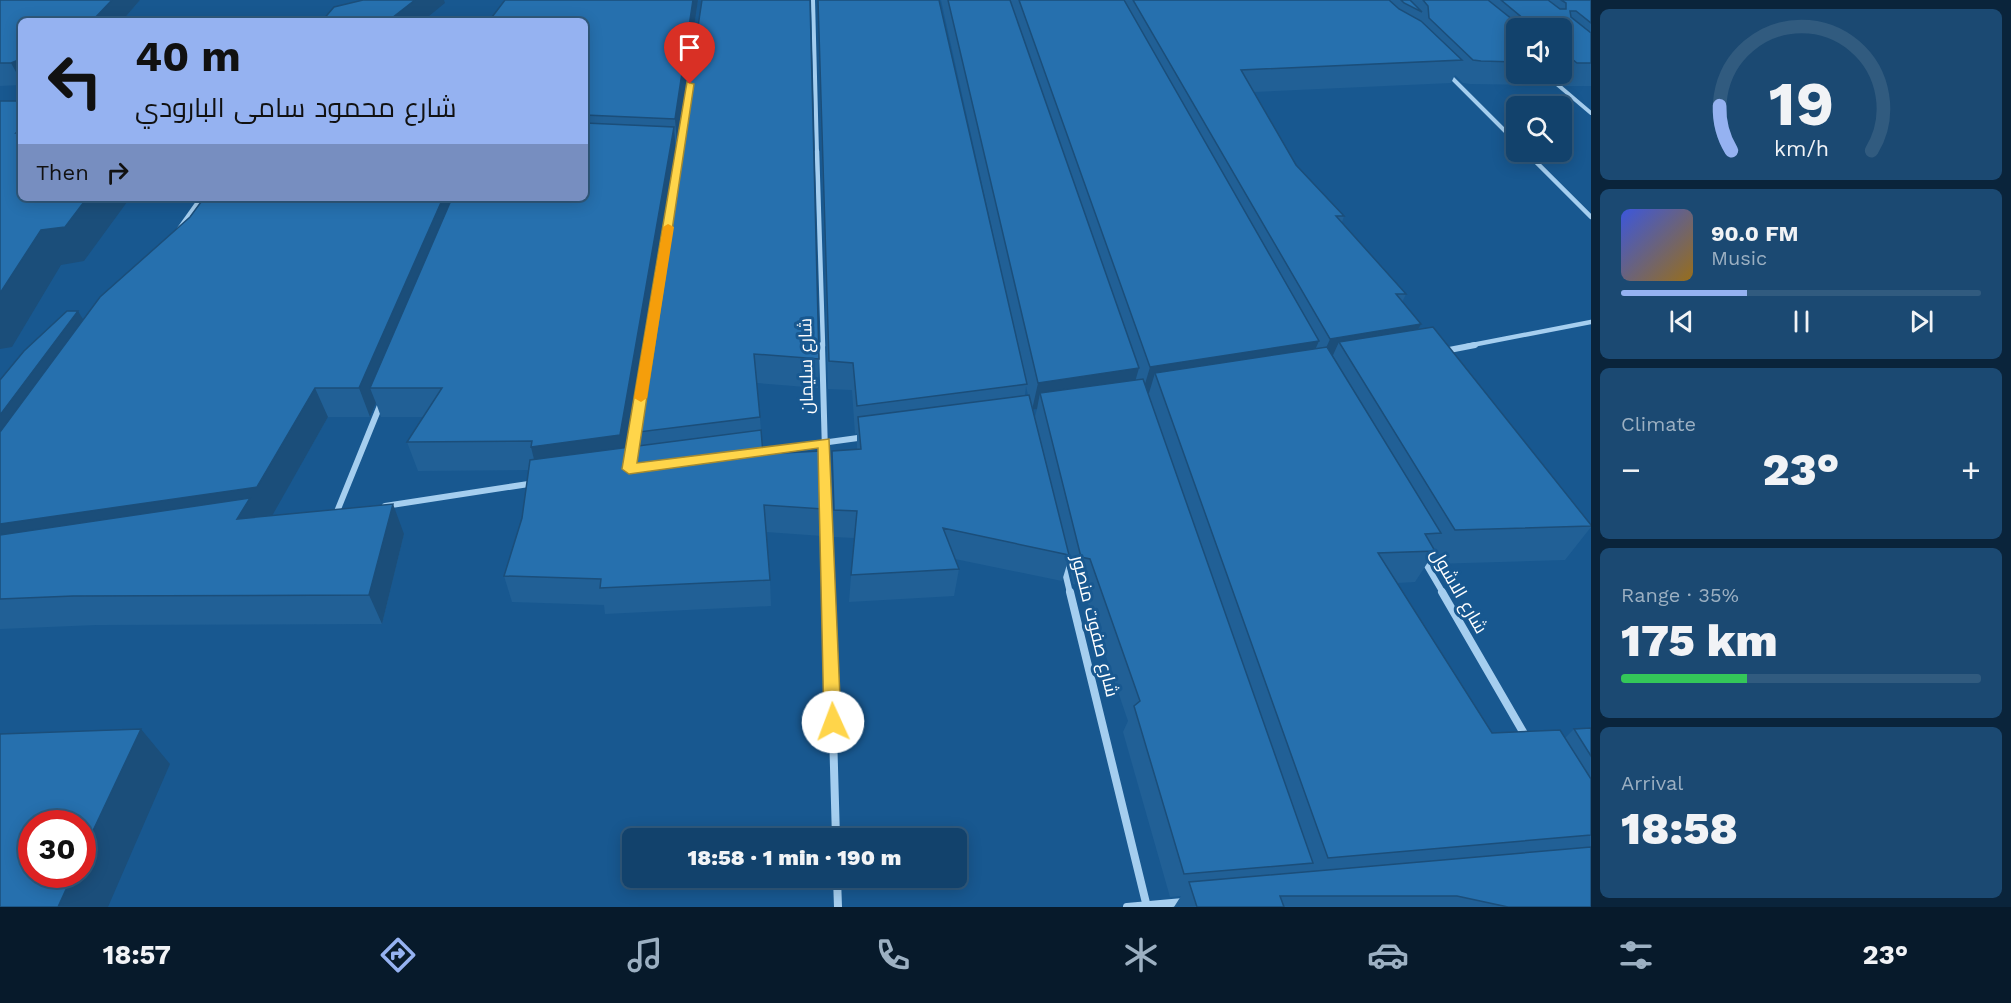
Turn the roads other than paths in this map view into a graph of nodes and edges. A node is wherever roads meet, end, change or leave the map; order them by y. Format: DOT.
graph roads {
  1 [pos="813,0"];
  2 [pos="1446,72"];
  3 [pos="1556,84"];
  4 [pos="1591,114"];
  5 [pos="1506,132"];
  6 [pos="1536,162"];
  7 [pos="199,201"];
  8 [pos="1591,217"];
  9 [pos="181,225"];
  10 [pos="193,225"];
  11 [pos="175,235"];
  12 [pos="1591,322"];
  13 [pos="1431,353"];
  14 [pos="385,394"];
  15 [pos="872,436"];
  16 [pos="824,442"];
  17 [pos="744,453"];
  18 [pos="547,482"];
  19 [pos="371,508"];
  20 [pos="348,512"];
  21 [pos="336,513"];
  22 [pos="324,515"];
  23 [pos="1418,549"];
  24 [pos="1061,556"];
  25 [pos="1531,746"];
  26 [pos="836,828"];
  27 [pos="837,888"];
  28 [pos="1191,902"];
  29 [pos="1147,906"];
  30 [pos="838,907"];
  31 [pos="1127,907"];
  1 -- 16 [label="street, شارع سليمان"];
  2 -- 5 [label="street"];
  3 -- 4 [label="street"];
  6 -- 8 [label="street"];
  7 -- 9 [label="street"];
  9 -- 10 [label="street"];
  9 -- 11 [label="street"];
  12 -- 13 [label="street"];
  14 -- 21 [label="street"];
  15 -- 16 [label="street"];
  16 -- 17 [label="street"];
  16 -- 26 [label="street, شارع سليمان"];
  18 -- 19 [label="street"];
  20 -- 21 [label="street"];
  21 -- 22 [label="street"];
  23 -- 25 [label="street, شارع الاشول"];
  24 -- 29 [label="street, شارع صفوت منصور"];
  27 -- 30 [label="street"];
  28 -- 29 [label="street"];
  29 -- 31 [label="street"];
}
